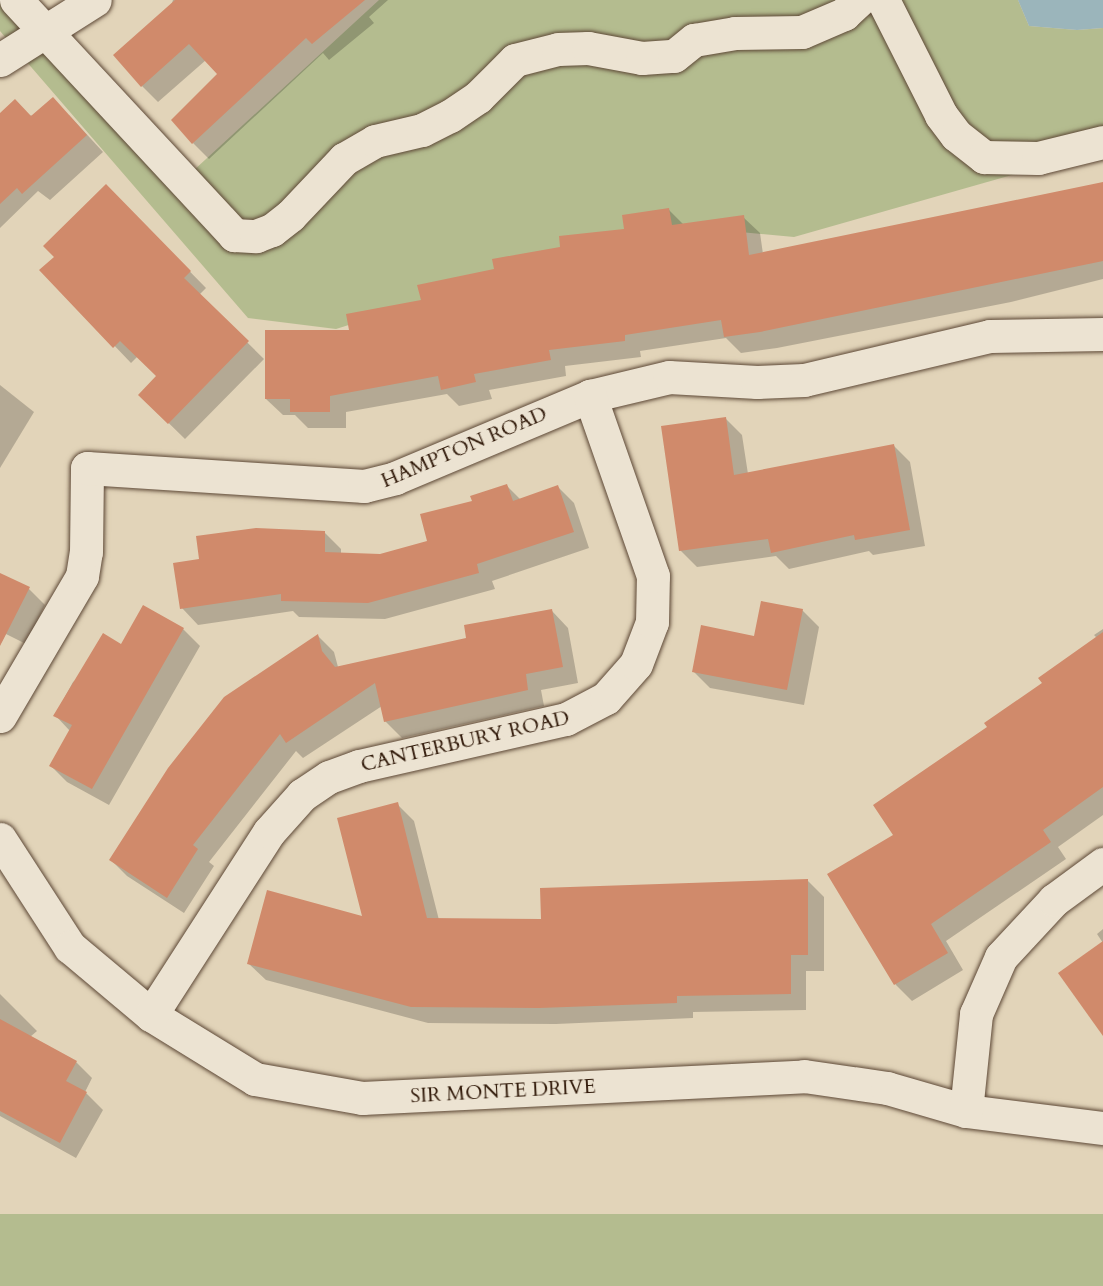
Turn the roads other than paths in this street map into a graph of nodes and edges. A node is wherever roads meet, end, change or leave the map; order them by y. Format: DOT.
graph roads {
  1 [pos="15,0"];
  2 [pos="95,0"];
  3 [pos="859,0"];
  4 [pos="883,0"];
  5 [pos="45,32"];
  6 [pos="0,60"];
  7 [pos="1103,142"];
  8 [pos="1103,334"];
  9 [pos="590,396"];
  10 [pos="0,716"];
  11 [pos="0,839"];
  12 [pos="1103,864"];
  13 [pos="151,1015"];
  14 [pos="966,1111"];
  15 [pos="1103,1128"];
  1 -- 5 [label="street"];
  2 -- 5 [label="street"];
  3 -- 5 [label="street"];
  4 -- 7 [label="street"];
  5 -- 6 [label="street"];
  8 -- 9 [label="street, HAMPTON ROAD"];
  9 -- 10 [label="street, HAMPTON ROAD"];
  9 -- 13 [label="street, CANTERBURY ROAD"];
  11 -- 13 [label="street, SIR MONTE DRIVE"];
  12 -- 14 [label="street"];
  13 -- 14 [label="street, SIR MONTE DRIVE"];
  14 -- 15 [label="street, SIR MONTE DRIVE"];
}
